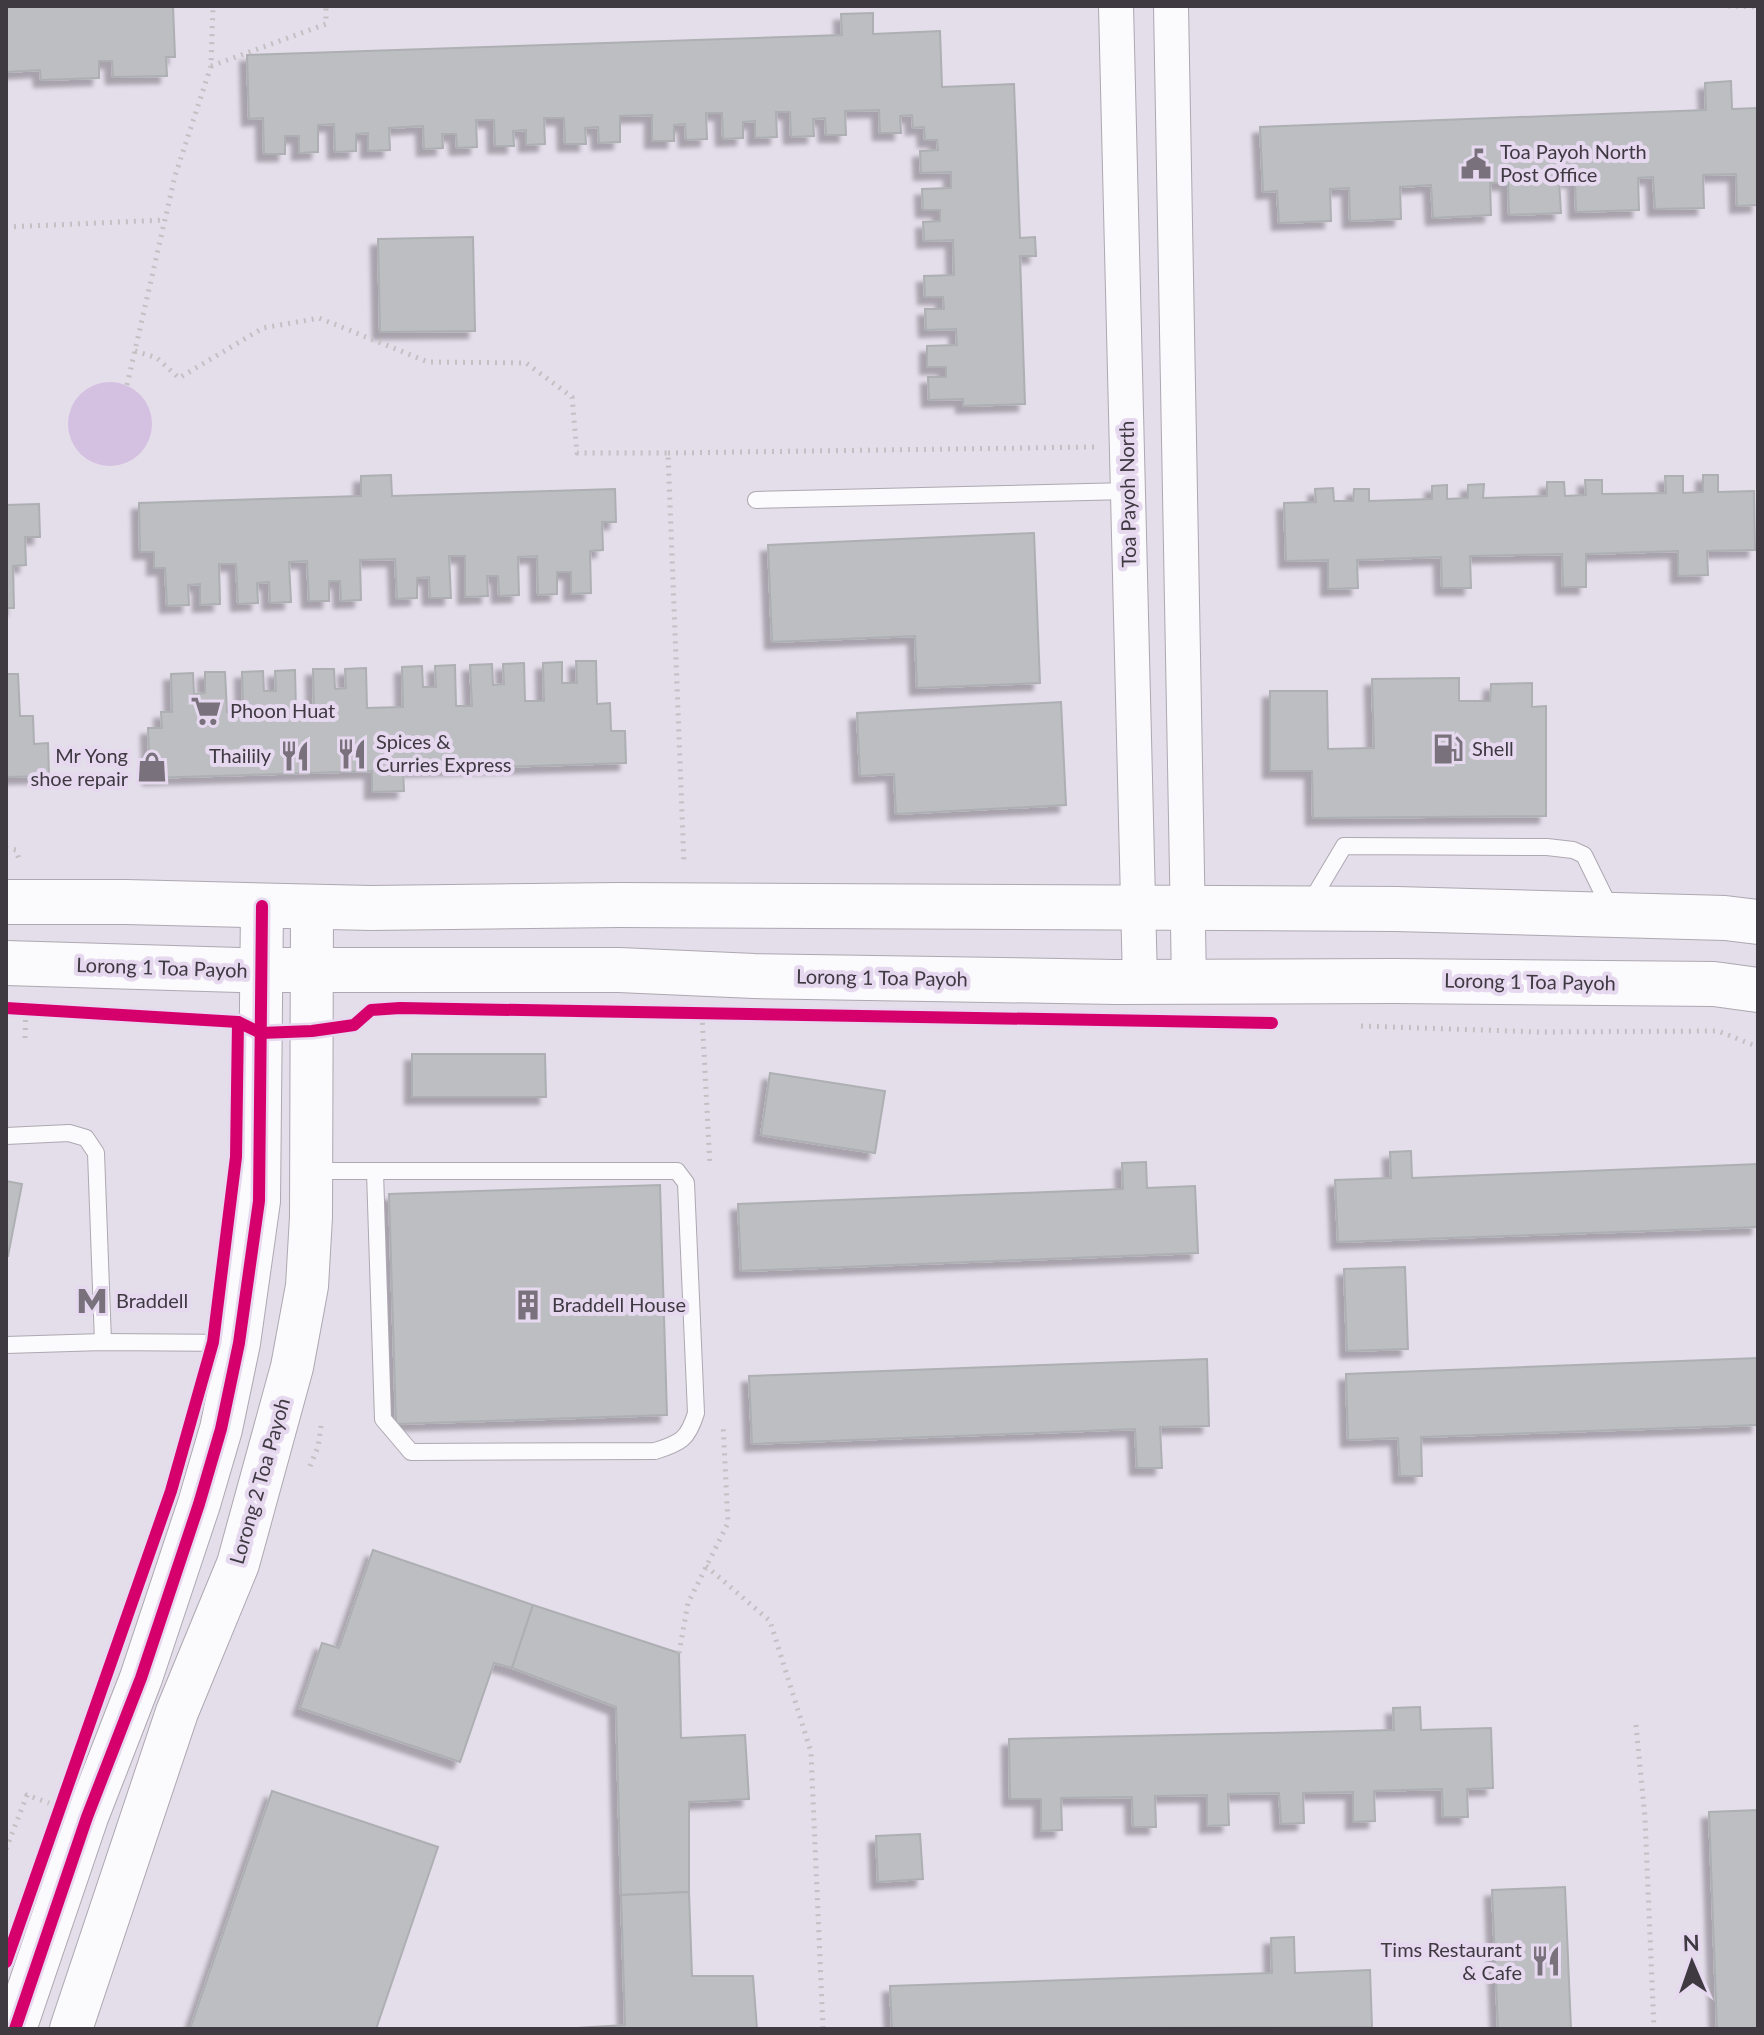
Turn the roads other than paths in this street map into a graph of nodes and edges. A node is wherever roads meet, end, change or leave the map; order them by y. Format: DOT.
graph roads {
  1 [pos="1116,6"];
  2 [pos="1171,6"];
  3 [pos="1128,491"];
  4 [pos="756,500"];
  5 [pos="6,902"];
  6 [pos="262,906"];
  7 [pos="312,907"];
  8 [pos="1188,908"];
  9 [pos="1307,908"];
  10 [pos="1138,909"];
  11 [pos="1614,915"];
  12 [pos="1758,922"];
  13 [pos="6,963"];
  14 [pos="262,970"];
  15 [pos="312,970"];
  16 [pos="1189,981"];
  17 [pos="1140,982"];
  18 [pos="1758,990"];
  19 [pos="6,1136"];
  20 [pos="311,1171"];
  21 [pos="375,1172"];
  22 [pos="103,1342"];
  23 [pos="239,1343"];
  24 [pos="6,1345"];
  25 [pos="15,2029"];
  26 [pos="71,2029"];
  1 -- 3 [label="street, Toa Payoh North"];
  2 -- 8 [label="street"];
  3 -- 4 [label="lane"];
  3 -- 10 [label="street, Toa Payoh North"];
  5 -- 6 [label="main road"];
  6 -- 7 [label="main road"];
  6 -- 14 [label="street"];
  7 -- 10 [label="main road"];
  7 -- 15 [label="street, Lorong 2 Toa Payoh"];
  8 -- 9 [label="main road"];
  8 -- 10 [label="main road"];
  8 -- 16 [label="street"];
  9 -- 11 [label="main road"];
  9 -- 11 [label="lane"];
  10 -- 17 [label="street, Toa Payoh North"];
  11 -- 12 [label="main road"];
  13 -- 14 [label="main road, Lorong 1 Toa Payoh"];
  14 -- 15 [label="main road, Lorong 1 Toa Payoh"];
  14 -- 23 [label="street"];
  15 -- 17 [label="main road, Lorong 1 Toa Payoh"];
  15 -- 20 [label="street, Lorong 2 Toa Payoh"];
  16 -- 17 [label="main road, Lorong 1 Toa Payoh"];
  16 -- 18 [label="main road, Lorong 1 Toa Payoh"];
  19 -- 22 [label="lane"];
  20 -- 21 [label="lane"];
  20 -- 26 [label="street, Lorong 2 Toa Payoh"];
  21 -- 21 [label="lane"];
  22 -- 23 [label="lane"];
  22 -- 24 [label="lane"];
  23 -- 25 [label="street"];
}
